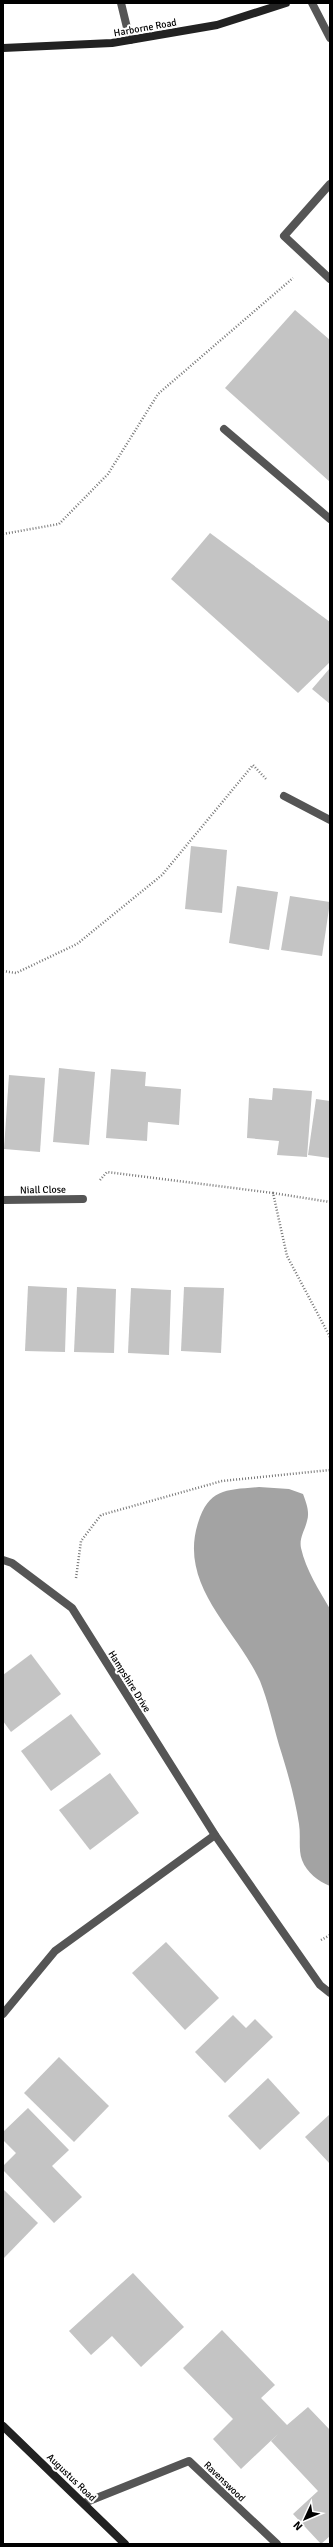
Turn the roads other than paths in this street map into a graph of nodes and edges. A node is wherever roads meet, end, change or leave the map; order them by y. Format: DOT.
graph roads {
  1 [pos="121,3"];
  2 [pos="286,3"];
  3 [pos="312,3"];
  4 [pos="330,38"];
  5 [pos="130,40"];
  6 [pos="3,48"];
  7 [pos="330,184"];
  8 [pos="330,279"];
  9 [pos="224,429"];
  10 [pos="330,519"];
  11 [pos="284,796"];
  12 [pos="330,820"];
  13 [pos="83,1199"];
  14 [pos="3,1200"];
  15 [pos="3,1560"];
  16 [pos="215,1835"];
  17 [pos="330,1993"];
  18 [pos="3,2014"];
  19 [pos="3,2426"];
  20 [pos="84,2503"];
  21 [pos="125,2544"];
  22 [pos="277,2544"];
  1 -- 5 [label="street"];
  2 -- 5 [label="main road, Harborne Road"];
  3 -- 4 [label="street"];
  5 -- 6 [label="main road, Harborne Road"];
  7 -- 8 [label="street"];
  9 -- 10 [label="street"];
  11 -- 12 [label="street"];
  13 -- 14 [label="street, Niall Close"];
  15 -- 16 [label="street, Hampshire Drive"];
  16 -- 17 [label="street, Hampshire Drive"];
  16 -- 18 [label="street"];
  19 -- 20 [label="main road, Augustus Road"];
  20 -- 21 [label="main road, Augustus Road"];
  20 -- 22 [label="street, Ravenswood"];
}
